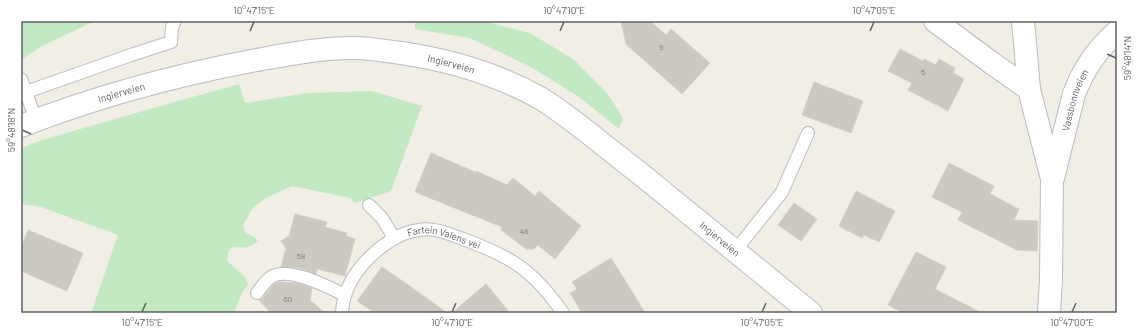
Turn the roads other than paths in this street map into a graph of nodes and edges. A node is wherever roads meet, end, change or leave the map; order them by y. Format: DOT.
graph roads {
  1 [pos="174,21"];
  2 [pos="935,21"];
  3 [pos="1023,21"];
  4 [pos="1117,32"];
  5 [pos="21,79"];
  6 [pos="1029,89"];
  7 [pos="26,92"];
  8 [pos="29,123"];
  9 [pos="808,133"];
  10 [pos="1052,180"];
  11 [pos="369,205"];
  12 [pos="394,238"];
  13 [pos="735,251"];
  14 [pos="257,294"];
  15 [pos="345,295"];
  16 [pos="342,313"];
  17 [pos="563,313"];
  18 [pos="811,313"];
  19 [pos="1049,313"];
  1 -- 7 [label="lane"];
  2 -- 6 [label="main road"];
  3 -- 6 [label="main road, Vassbonnveien"];
  4 -- 10 [label="main road, Vassbonnveien"];
  5 -- 7 [label="lane"];
  6 -- 10 [label="main road, Vassbonnveien"];
  7 -- 8 [label="lane"];
  8 -- 13 [label="main road, Ingierveien"];
  9 -- 13 [label="lane"];
  10 -- 19 [label="main road, Vassbonnveien"];
  11 -- 12 [label="lane"];
  12 -- 15 [label="lane, Fartein Valens vei"];
  12 -- 17 [label="lane, Fartein Valens vei"];
  13 -- 18 [label="main road, Ingierveien"];
  14 -- 15 [label="lane"];
  15 -- 16 [label="lane, Fartein Valens vei"];
}
